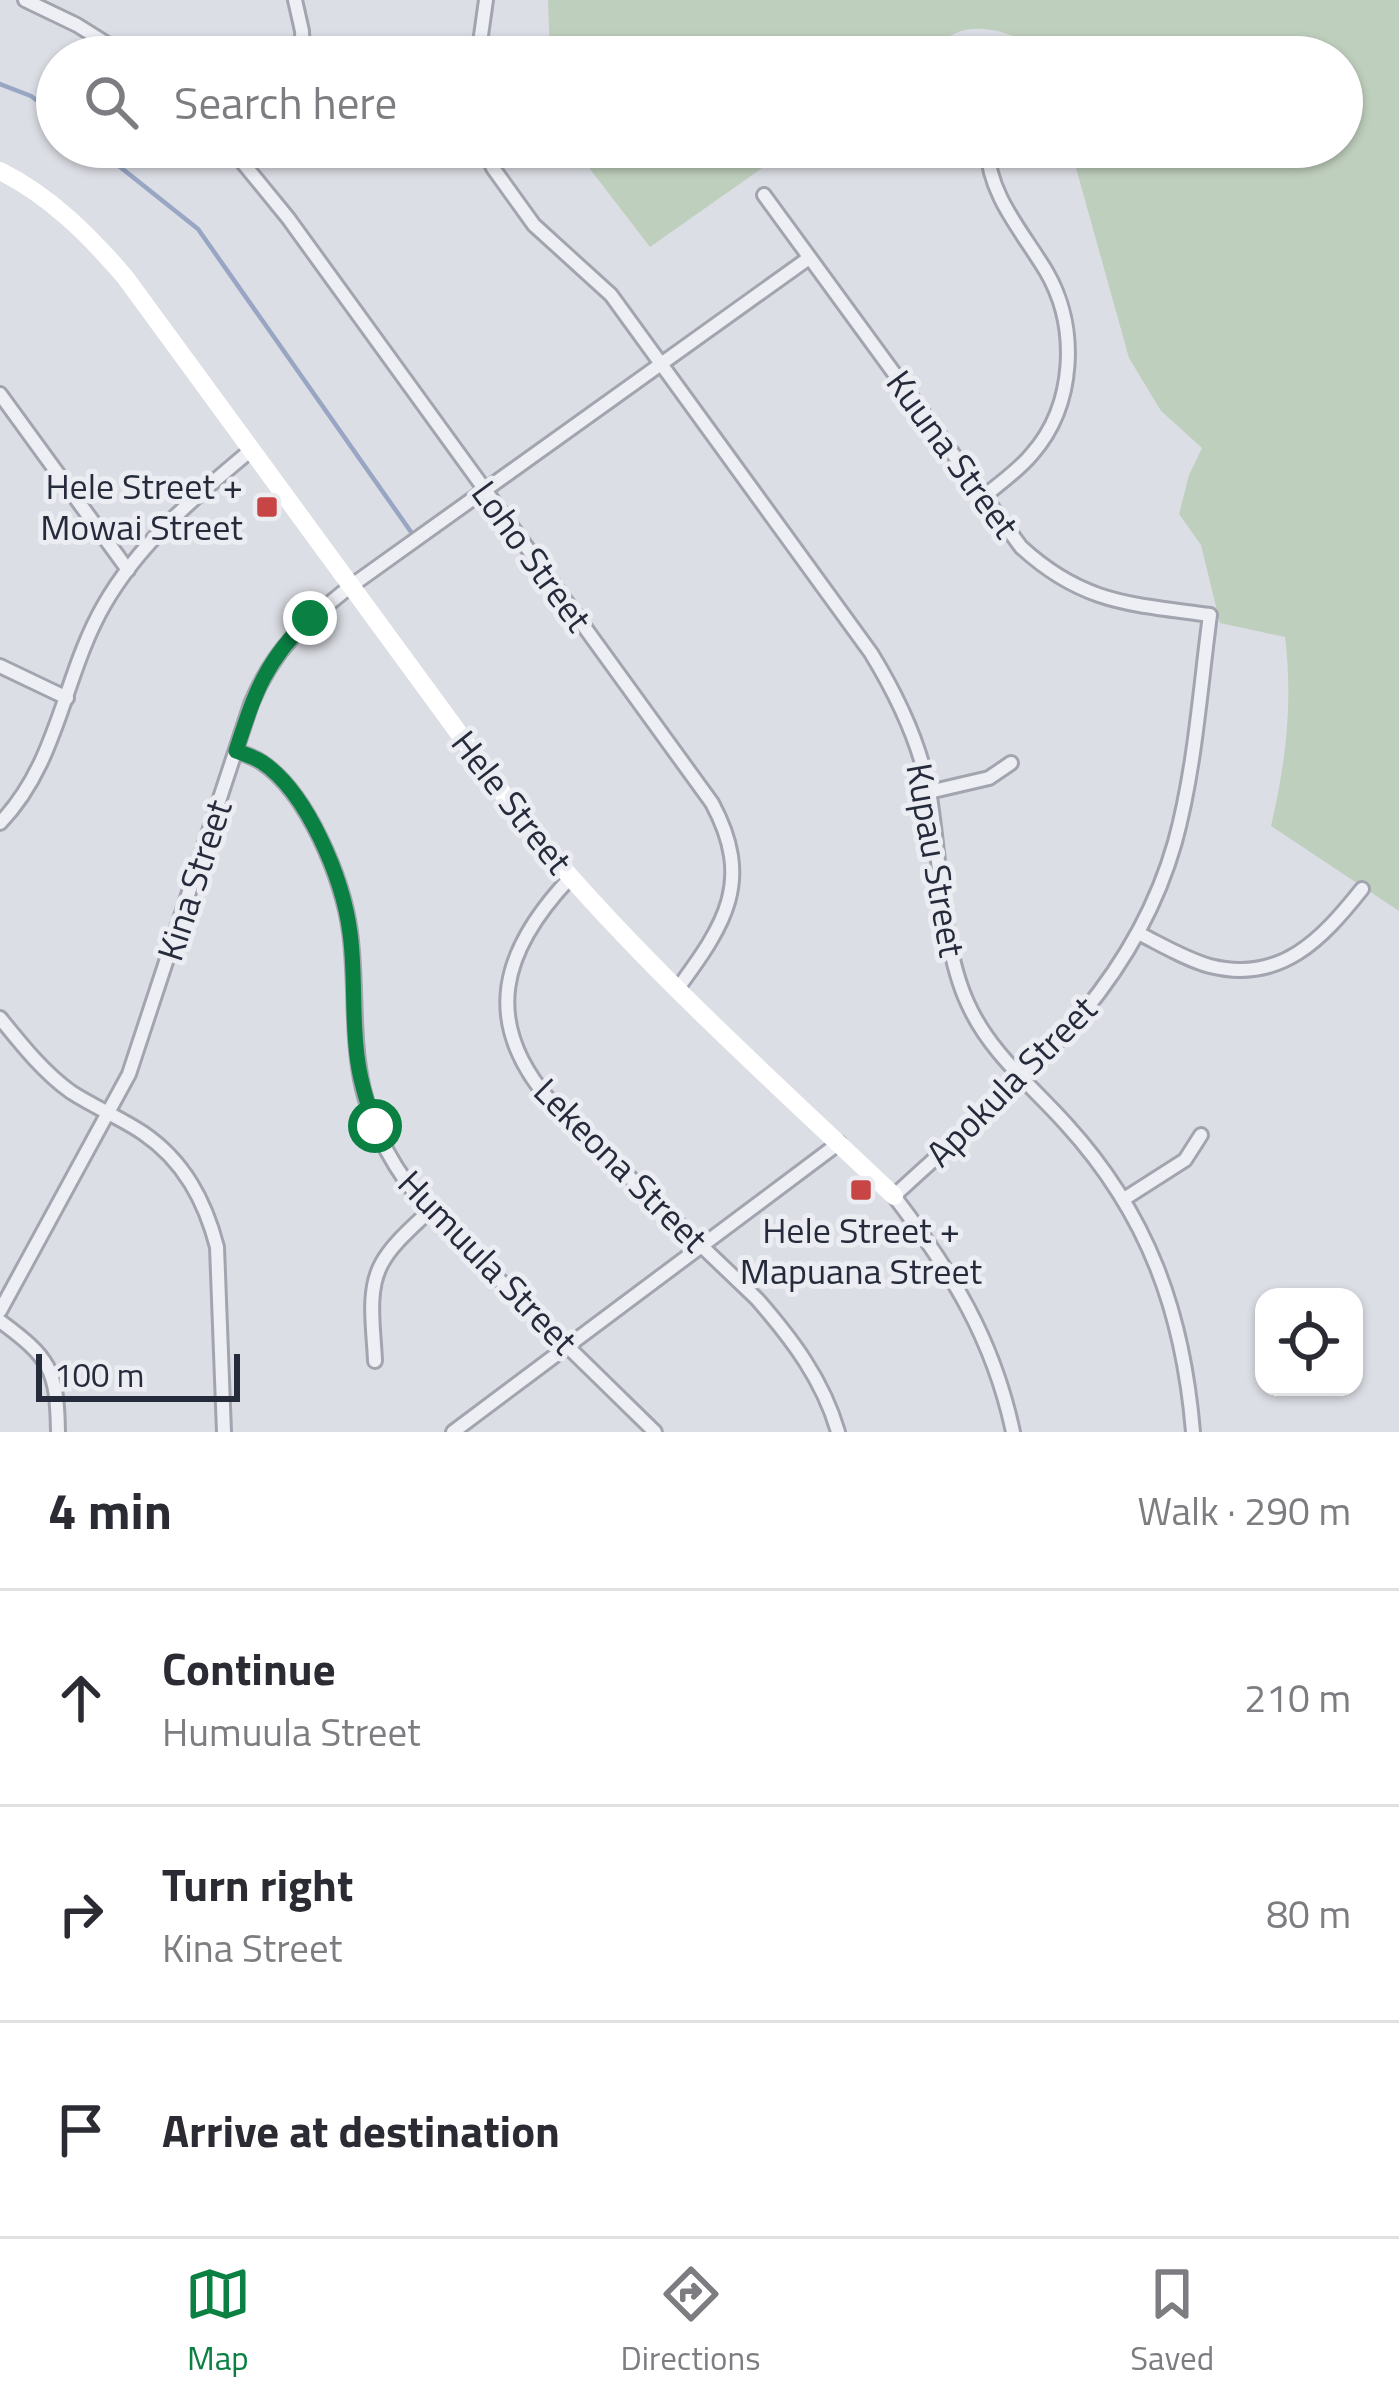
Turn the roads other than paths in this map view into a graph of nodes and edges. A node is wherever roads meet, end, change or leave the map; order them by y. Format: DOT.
graph roads {
  1 [pos="26,0"];
  2 [pos="295,0"];
  3 [pos="486,0"];
  4 [pos="95,36"];
  5 [pos="302,36"];
  6 [pos="481,36"];
  7 [pos="249,168"];
  8 [pos="493,168"];
  9 [pos="990,168"];
  10 [pos="0,171"];
  11 [pos="764,195"];
  12 [pos="809,258"];
  13 [pos="659,364"];
  14 [pos="0,394"];
  15 [pos="251,450"];
  16 [pos="484,490"];
  17 [pos="983,497"];
  18 [pos="128,570"];
  19 [pos="352,586"];
  20 [pos="1210,615"];
  21 [pos="0,667"];
  22 [pos="67,698"];
  23 [pos="236,751"];
  24 [pos="1011,763"];
  25 [pos="929,792"];
  26 [pos="0,823"];
  27 [pos="570,878"];
  28 [pos="1362,889"];
  29 [pos="1140,934"];
  30 [pos="678,988"];
  31 [pos="0,1018"];
  32 [pos="1021,1078"];
  33 [pos="108,1114"];
  34 [pos="1201,1135"];
  35 [pos="839,1143"];
  36 [pos="894,1196"];
  37 [pos="1124,1199"];
  38 [pos="429,1211"];
  39 [pos="700,1245"];
  40 [pos="0,1311"];
  41 [pos="0,1322"];
  42 [pos="568,1346"];
  43 [pos="375,1361"];
  44 [pos="58,1432"];
  45 [pos="224,1432"];
  46 [pos="453,1432"];
  47 [pos="655,1432"];
  48 [pos="838,1432"];
  49 [pos="1013,1432"];
  50 [pos="1193,1432"];
  1 -- 4 [label="street"];
  2 -- 5 [label="street"];
  3 -- 6 [label="street"];
  7 -- 16 [label="street, Loho Street"];
  8 -- 13 [label="street, Kupau Street"];
  9 -- 17 [label="street"];
  10 -- 15 [label="street, Hele Street"];
  11 -- 12 [label="street, Kuuna Street"];
  12 -- 13 [label="street, Kina Street"];
  12 -- 17 [label="street, Kuuna Street"];
  13 -- 16 [label="street, Kina Street"];
  13 -- 25 [label="street, Kupau Street"];
  14 -- 18 [label="street"];
  15 -- 18 [label="street"];
  15 -- 19 [label="street, Hele Street"];
  16 -- 19 [label="street, Kina Street"];
  16 -- 30 [label="street, Loho Street"];
  17 -- 20 [label="street, Kuuna Street"];
  18 -- 22 [label="street"];
  19 -- 23 [label="street, Kina Street"];
  19 -- 27 [label="street, Hele Street"];
  20 -- 29 [label="street, Apokula Street"];
  21 -- 22 [label="street"];
  22 -- 26 [label="street"];
  23 -- 33 [label="street, Kina Street"];
  23 -- 38 [label="street, Humuula Street"];
  24 -- 25 [label="street"];
  25 -- 32 [label="street, Kupau Street"];
  27 -- 30 [label="street, Hele Street"];
  27 -- 39 [label="street, Lekeona Street"];
  28 -- 29 [label="street"];
  29 -- 32 [label="street, Apokula Street"];
  30 -- 35 [label="street, Hele Street"];
  31 -- 33 [label="street"];
  32 -- 36 [label="street, Apokula Street"];
  32 -- 37 [label="street, Kupau Street"];
  33 -- 40 [label="street, Kina Street"];
  33 -- 45 [label="street"];
  34 -- 37 [label="street"];
  35 -- 36 [label="street, Hele Street"];
  35 -- 39 [label="street"];
  36 -- 49 [label="street, Hele Street"];
  37 -- 50 [label="street, Kupau Street"];
  38 -- 42 [label="street, Humuula Street"];
  38 -- 43 [label="street"];
  39 -- 42 [label="street"];
  39 -- 48 [label="street, Lekeona Street"];
  41 -- 44 [label="street"];
  42 -- 46 [label="street"];
  42 -- 47 [label="street, Humuula Street"];
}
